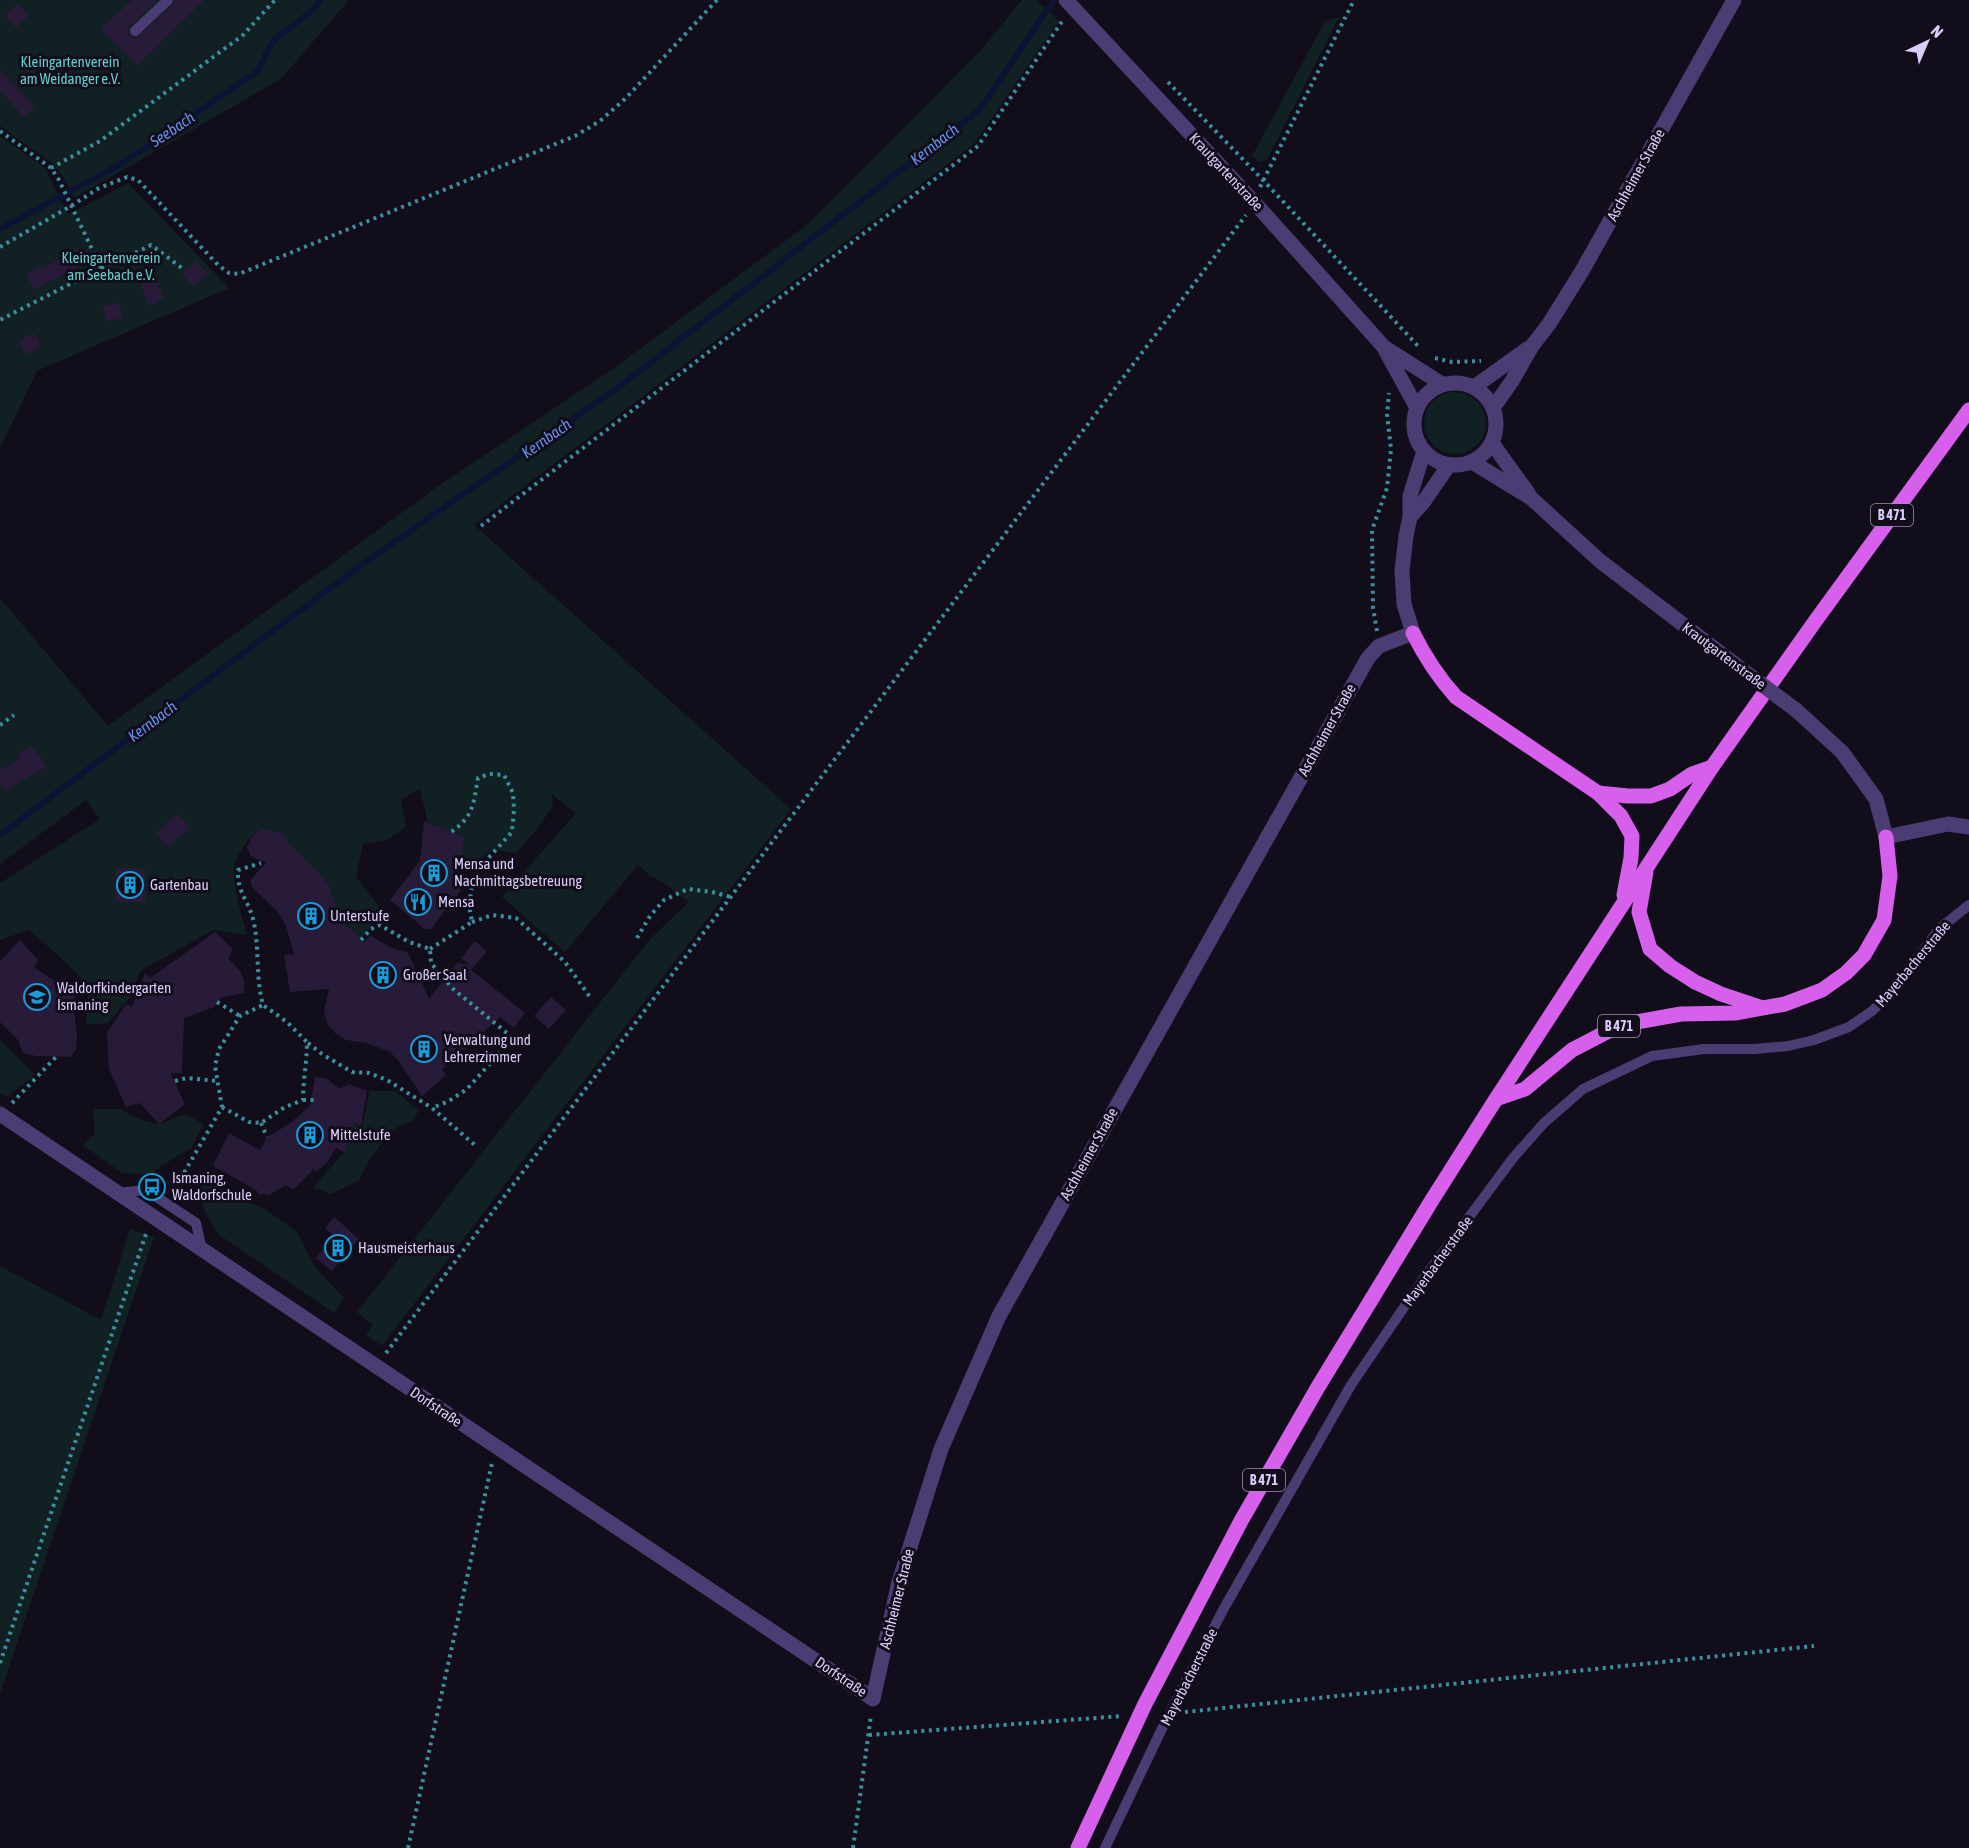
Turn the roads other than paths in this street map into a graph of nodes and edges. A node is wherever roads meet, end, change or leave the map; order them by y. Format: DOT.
graph roads {
  1 [pos="168,0"];
  2 [pos="1734,0"];
  3 [pos="1068,3"];
  4 [pos="135,31"];
  5 [pos="1383,346"];
  6 [pos="1532,346"];
  7 [pos="1442,384"];
  8 [pos="1474,387"];
  9 [pos="1417,408"];
  10 [pos="1493,408"];
  11 [pos="1969,410"];
  12 [pos="1492,442"];
  13 [pos="1424,451"];
  14 [pos="1472,462"];
  15 [pos="1449,465"];
  16 [pos="1531,498"];
  17 [pos="1410,518"];
  18 [pos="1413,633"];
  19 [pos="1712,767"];
  20 [pos="1598,793"];
  21 [pos="1969,827"];
  22 [pos="1886,837"];
  23 [pos="1647,866"];
  24 [pos="1623,904"];
  25 [pos="1969,905"];
  26 [pos="1762,1008"];
  27 [pos="1496,1099"];
  28 [pos="6,1109"];
  29 [pos="117,1193"];
  30 [pos="202,1250"];
  31 [pos="873,1699"];
  32 [pos="1078,1848"];
  33 [pos="1105,1848"];
  1 -- 4 [label="lane"];
  2 -- 6 [label="street, Aschheimer Straße"];
  3 -- 5 [label="street, Krautgartenstraße"];
  5 -- 7 [label="street, Krautgartenstraße"];
  5 -- 9 [label="street, Krautgartenstraße"];
  6 -- 8 [label="street, Aschheimer Straße"];
  6 -- 10 [label="street, Aschheimer Straße"];
  7 -- 8 [label="street"];
  7 -- 9 [label="street"];
  8 -- 10 [label="street"];
  9 -- 13 [label="street"];
  10 -- 12 [label="street"];
  11 -- 19 [label="main road, B 471"];
  12 -- 14 [label="street"];
  12 -- 16 [label="street, Krautgartenstraße"];
  13 -- 15 [label="street"];
  13 -- 17 [label="street"];
  14 -- 15 [label="street"];
  14 -- 16 [label="street, Krautgartenstraße"];
  15 -- 17 [label="street"];
  16 -- 22 [label="street, Krautgartenstraße, bridge"];
  17 -- 18 [label="street"];
  18 -- 20 [label="main road"];
  18 -- 31 [label="street, Aschheimer Straße"];
  19 -- 20 [label="main road"];
  19 -- 23 [label="main road, B 471"];
  20 -- 24 [label="main road, B 471"];
  21 -- 22 [label="street"];
  22 -- 26 [label="main road"];
  23 -- 24 [label="main road, B 471"];
  23 -- 26 [label="main road, B 471"];
  24 -- 27 [label="main road, B 471"];
  25 -- 33 [label="lane, Mayerbacherstraße"];
  26 -- 27 [label="main road, B 471"];
  27 -- 32 [label="main road, B 471"];
  28 -- 29 [label="street, Dorfstraße"];
  29 -- 30 [label="street, Dorfstraße"];
  29 -- 30 [label="lane"];
  30 -- 31 [label="street, Dorfstraße"];
}
